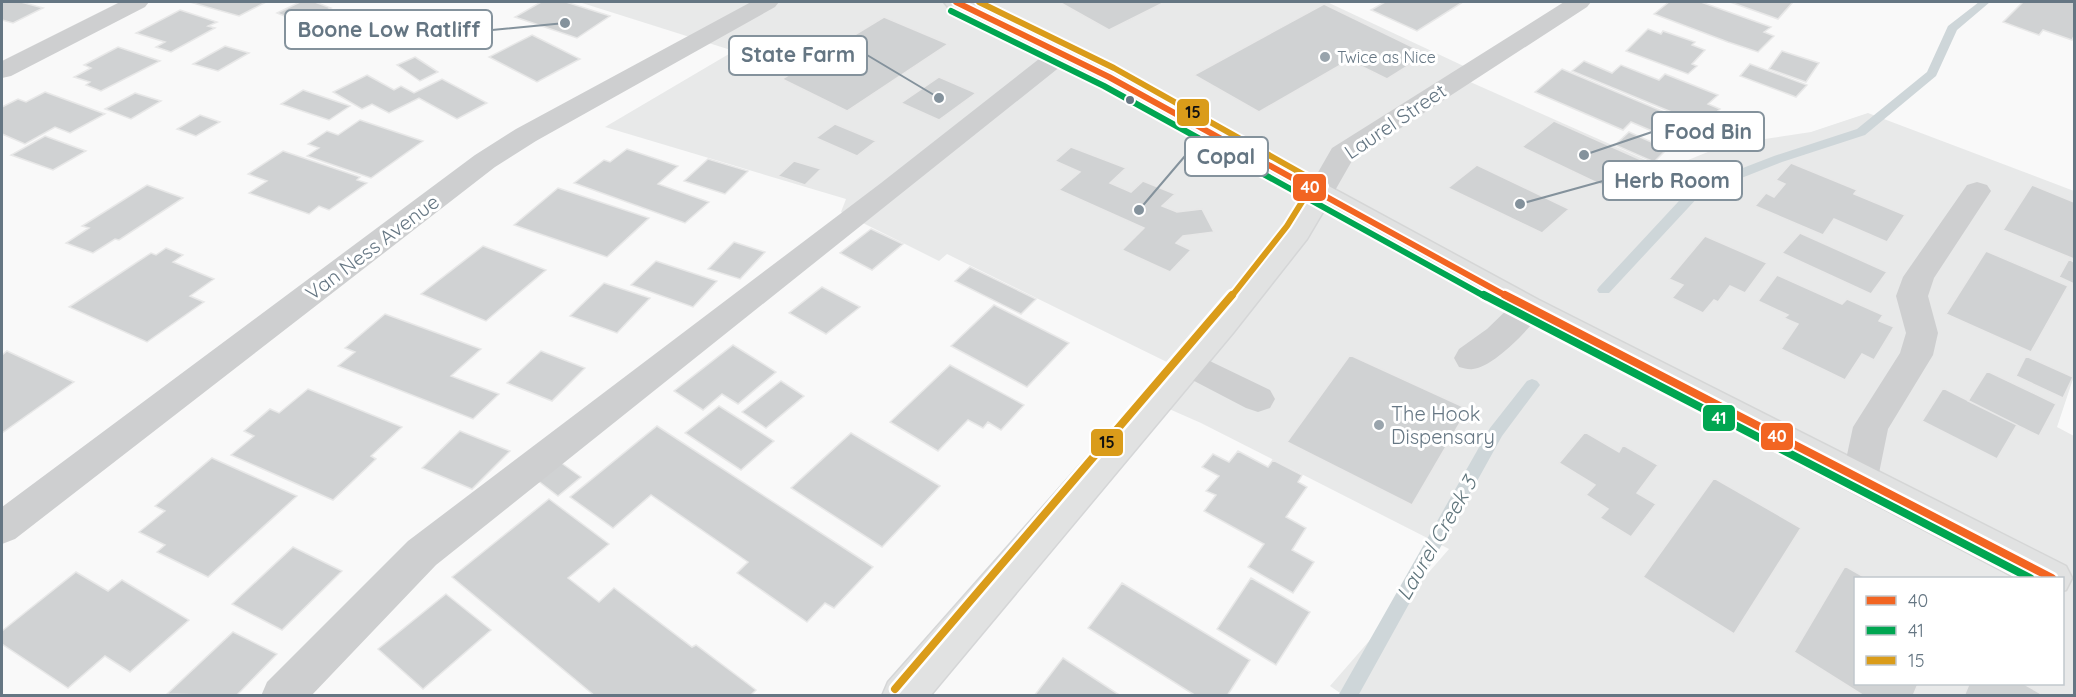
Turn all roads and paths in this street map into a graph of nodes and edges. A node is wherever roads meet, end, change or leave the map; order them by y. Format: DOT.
graph roads {
  1 [pos="137,2"];
  2 [pos="767,2"];
  3 [pos="956,2"];
  4 [pos="1579,2"];
  5 [pos="1062,53"];
  6 [pos="2,71"];
  7 [pos="1977,190"];
  8 [pos="1319,195"];
  9 [pos="1528,308"];
  10 [pos="1472,358"];
  11 [pos="1189,363"];
  12 [pos="1258,399"];
  13 [pos="1860,478"];
  14 [pos="2,528"];
  15 [pos="2048,577"];
  16 [pos="282,696"];
  17 [pos="903,696"];
  1 -- 6 [label="street"];
  2 -- 14 [label="street, Van Ness Avenue"];
  3 -- 5 [label="main road"];
  4 -- 8 [label="street, Laurel Street"];
  5 -- 8 [label="main road"];
  5 -- 16 [label="street"];
  7 -- 13 [label="street"];
  8 -- 9 [label="main road"];
  8 -- 11 [label="main road, Laurel Street"];
  9 -- 10 [label="street"];
  9 -- 13 [label="main road"];
  11 -- 12 [label="street"];
  11 -- 17 [label="main road, Laurel Street"];
  13 -- 15 [label="main road"];
}
